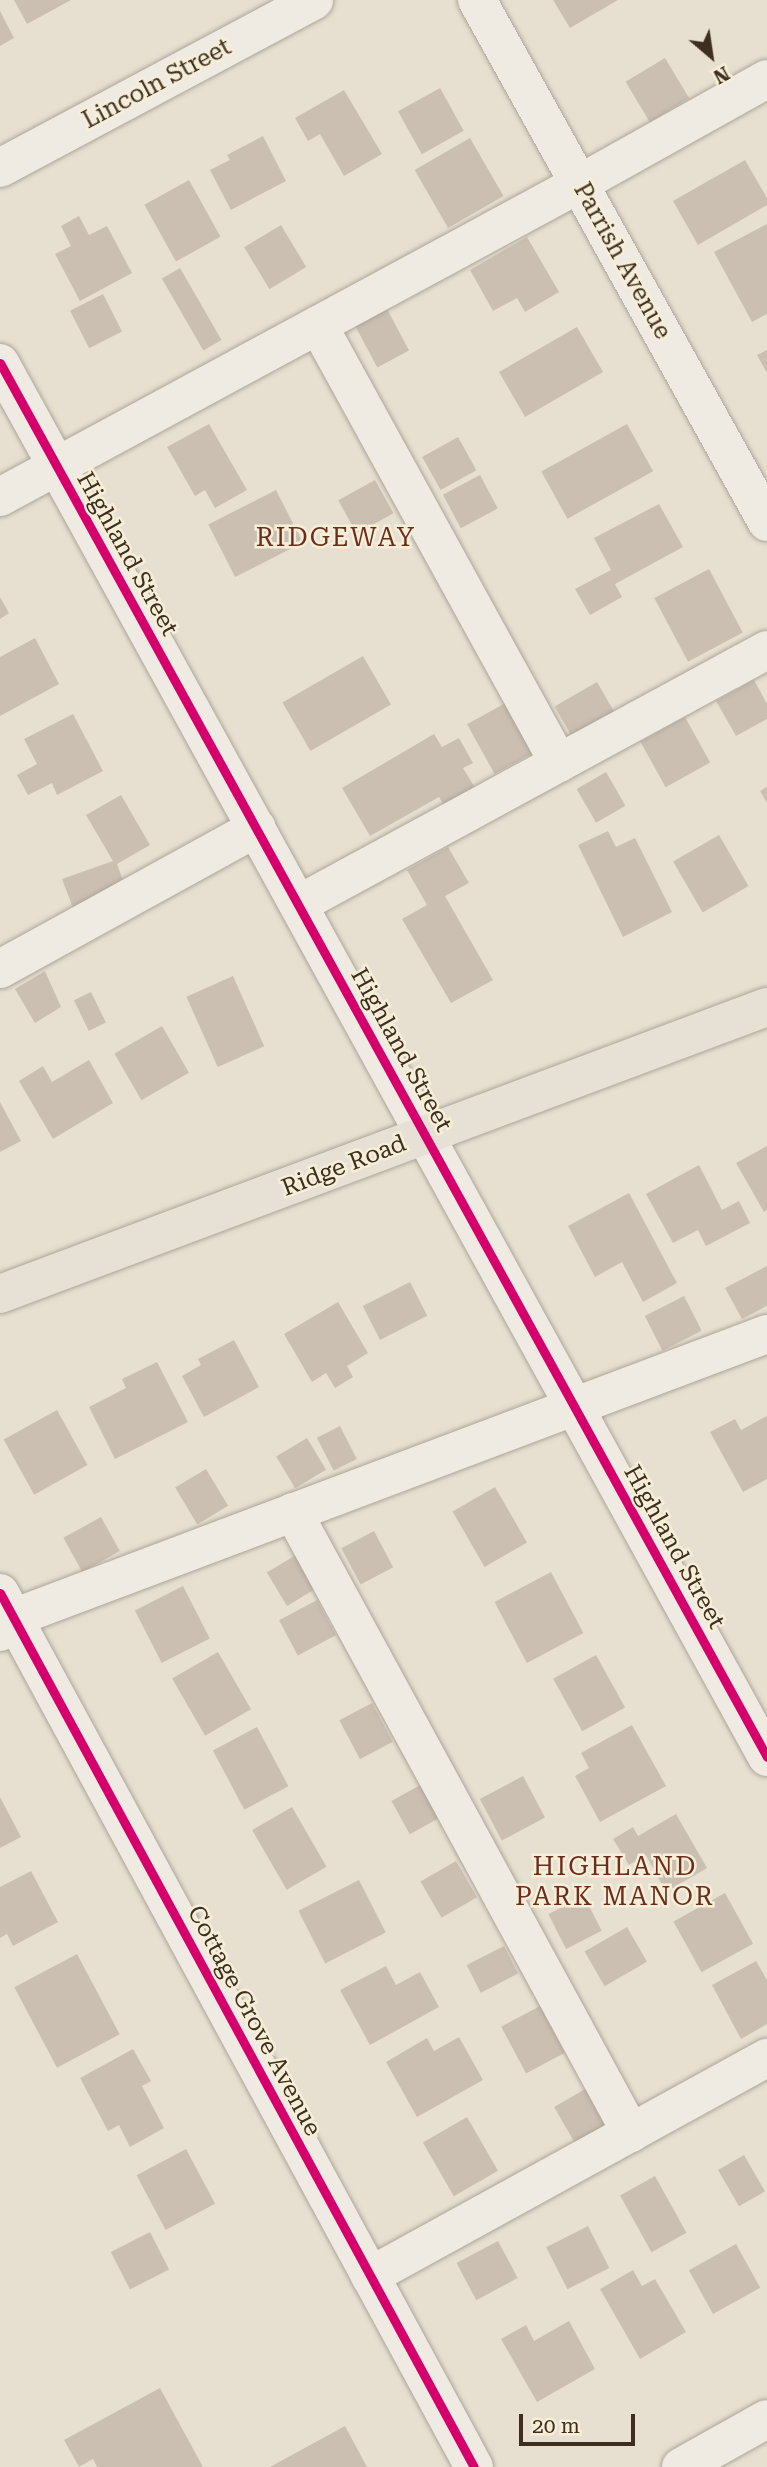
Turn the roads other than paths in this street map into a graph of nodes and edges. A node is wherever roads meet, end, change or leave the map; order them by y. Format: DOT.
graph roads {
  1 [pos="314,0"];
  2 [pos="477,0"];
  3 [pos="767,79"];
  4 [pos="0,168"];
  5 [pos="579,184"];
  6 [pos="318,325"];
  7 [pos="0,363"];
  8 [pos="57,465"];
  9 [pos="0,496"];
  10 [pos="767,522"];
  11 [pos="767,650"];
  12 [pos="559,763"];
  13 [pos="257,828"];
  14 [pos="299,904"];
  15 [pos="0,969"];
  16 [pos="767,1007"];
  17 [pos="426,1135"];
  18 [pos="0,1294"];
  19 [pos="767,1334"];
  20 [pos="575,1406"];
  21 [pos="293,1512"];
  22 [pos="4,1614"];
  23 [pos="767,1757"];
  24 [pos="767,2058"];
  25 [pos="631,2133"];
  26 [pos="370,2276"];
  27 [pos="767,2419"];
  28 [pos="474,2467"];
  29 [pos="681,2467"];
  1 -- 4 [label="street, Lincoln Street"];
  2 -- 5 [label="street, Parrish Avenue"];
  3 -- 5 [label="street"];
  5 -- 6 [label="street"];
  5 -- 10 [label="street, Parrish Avenue"];
  6 -- 8 [label="street"];
  6 -- 12 [label="street"];
  7 -- 8 [label="street, Highland Street"];
  8 -- 9 [label="street"];
  8 -- 13 [label="street, Highland Street"];
  11 -- 12 [label="street"];
  12 -- 14 [label="street"];
  13 -- 14 [label="street, Highland Street"];
  13 -- 15 [label="street"];
  14 -- 17 [label="street, Highland Street"];
  16 -- 17 [label="main road, Ridge Road"];
  17 -- 18 [label="main road, Ridge Road"];
  17 -- 20 [label="street, Highland Street"];
  19 -- 20 [label="street"];
  20 -- 21 [label="street"];
  20 -- 23 [label="street, Highland Street"];
  21 -- 22 [label="street"];
  21 -- 25 [label="street"];
  22 -- 26 [label="street, Cottage Grove Avenue"];
  24 -- 25 [label="street"];
  25 -- 26 [label="street"];
  26 -- 28 [label="street, Cottage Grove Avenue"];
  27 -- 29 [label="street"];
}
